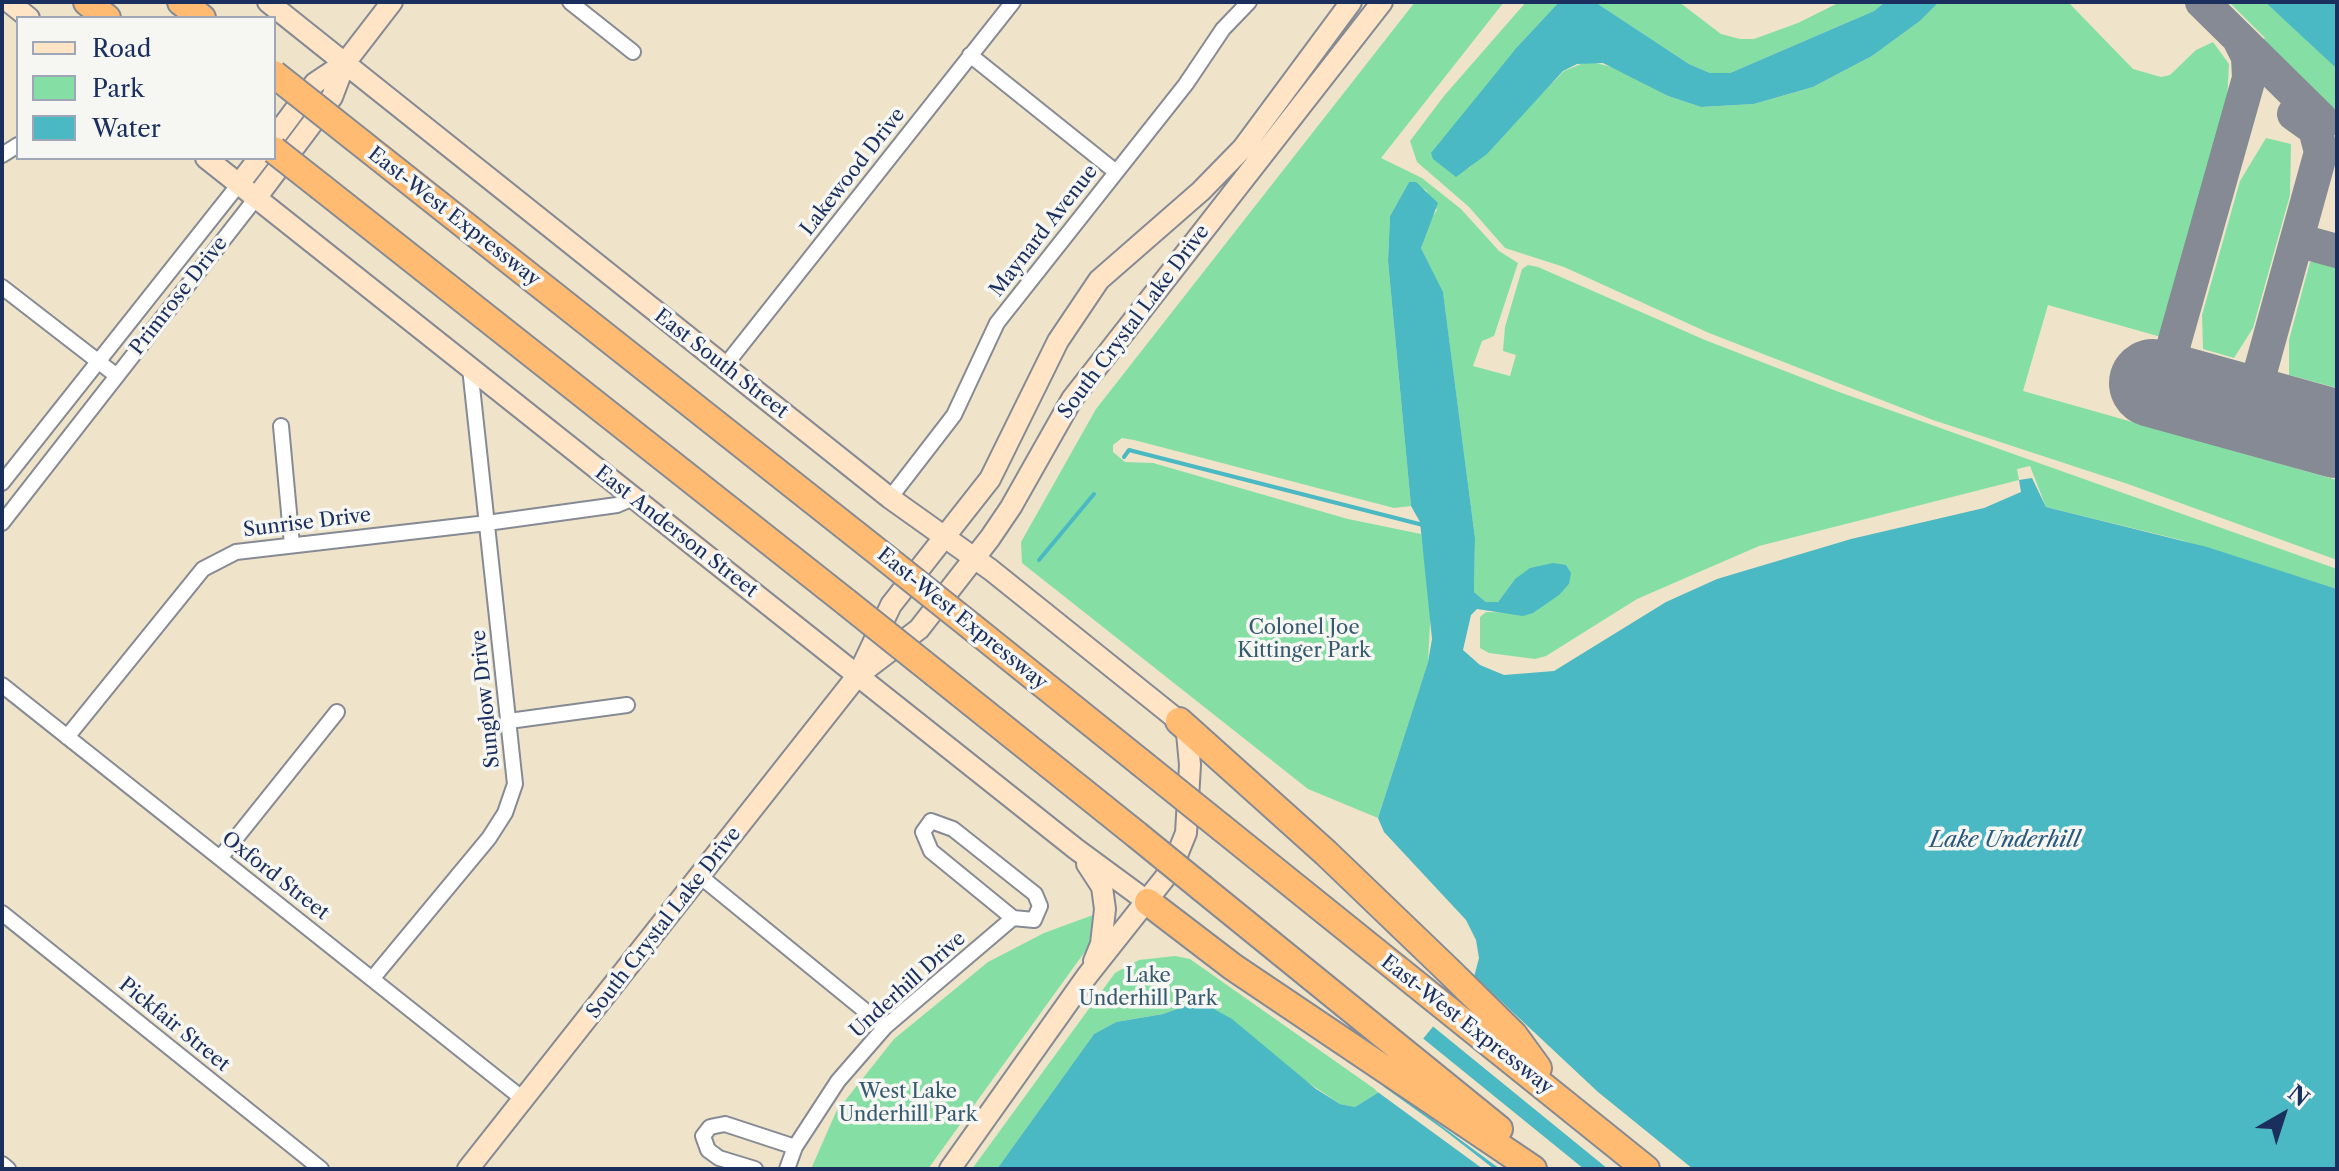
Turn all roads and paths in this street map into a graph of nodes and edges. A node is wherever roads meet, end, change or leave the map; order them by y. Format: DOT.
graph roads {
  1 [pos="9,2"];
  2 [pos="87,2"];
  3 [pos="181,2"];
  4 [pos="268,2"];
  5 [pos="392,2"];
  6 [pos="570,2"];
  7 [pos="1013,2"];
  8 [pos="1249,2"];
  9 [pos="1351,2"];
  10 [pos="1382,2"];
  11 [pos="26,16"];
  12 [pos="104,16"];
  13 [pos="199,16"];
  14 [pos="633,52"];
  15 [pos="970,55"];
  16 [pos="345,63"];
  17 [pos="276,76"];
  18 [pos="276,135"];
  19 [pos="276,152"];
  20 [pos="209,160"];
  21 [pos="257,160"];
  22 [pos="1116,172"];
  23 [pos="239,184"];
  24 [pos="256,198"];
  25 [pos="2,287"];
  26 [pos="99,362"];
  27 [pos="724,367"];
  28 [pos="470,368"];
  29 [pos="117,376"];
  30 [pos="281,426"];
  31 [pos="2,483"];
  32 [pos="633,498"];
  33 [pos="890,498"];
  34 [pos="2,523"];
  35 [pos="487,523"];
  36 [pos="944,539"];
  37 [pos="292,545"];
  38 [pos="974,558"];
  39 [pos="858,675"];
  40 [pos="2,685"];
  41 [pos="627,705"];
  42 [pos="337,712"];
  43 [pos="509,721"];
  44 [pos="1179,721"];
  45 [pos="67,737"];
  46 [pos="1076,849"];
  47 [pos="220,858"];
  48 [pos="701,877"];
  49 [pos="1148,902"];
  50 [pos="2,913"];
  51 [pos="1013,918"];
  52 [pos="1087,976"];
  53 [pos="372,979"];
  54 [pos="885,1027"];
  55 [pos="523,1099"];
  56 [pos="1562,1099"];
  57 [pos="795,1147"];
  58 [pos="2,1164"];
  59 [pos="476,1166"];
  60 [pos="8,1169"];
  61 [pos="321,1169"];
  62 [pos="755,1169"];
  63 [pos="787,1169"];
  64 [pos="950,1169"];
  65 [pos="1533,1169"];
  66 [pos="1548,1169"];
  67 [pos="1646,1169"];
  1 -- 11 [label="main road"];
  2 -- 12 [label="highway"];
  3 -- 13 [label="highway"];
  4 -- 16 [label="main road, East South Street"];
  5 -- 16 [label="main road, Primrose Drive"];
  6 -- 14 [label="street"];
  7 -- 15 [label="street, Lakewood Drive"];
  8 -- 22 [label="street, Maynard Avenue"];
  9 -- 36 [label="main road, South Crystal Lake Drive"];
  10 -- 38 [label="main road, South Crystal Lake Drive"];
  15 -- 22 [label="street"];
  15 -- 27 [label="street, Lakewood Drive"];
  16 -- 18 [label="main road, Primrose Drive"];
  16 -- 24 [label="main road, Primrose Drive"];
  16 -- 27 [label="main road, East South Street"];
  17 -- 56 [label="highway, East-West Expressway, bridge"];
  19 -- 66 [label="highway, bridge"];
  20 -- 23 [label="main road, East Anderson Street"];
  21 -- 23 [label="main road, Primrose Drive"];
  22 -- 33 [label="street, Maynard Avenue"];
  23 -- 24 [label="main road, East Anderson Street"];
  23 -- 26 [label="street, Primrose Drive"];
  24 -- 28 [label="main road, East Anderson Street"];
  24 -- 29 [label="street, Primrose Drive"];
  25 -- 26 [label="street"];
  26 -- 29 [label="street"];
  26 -- 31 [label="street, Primrose Drive"];
  27 -- 33 [label="main road, East South Street"];
  28 -- 32 [label="main road, East Anderson Street"];
  28 -- 35 [label="street, Sunglow Drive"];
  29 -- 34 [label="street, Primrose Drive"];
  30 -- 37 [label="street"];
  32 -- 35 [label="street, Sunrise Drive"];
  32 -- 39 [label="main road, East Anderson Street"];
  33 -- 36 [label="main road, East South Street"];
  35 -- 37 [label="street, Sunrise Drive"];
  35 -- 43 [label="street, Sunglow Drive"];
  36 -- 38 [label="main road, East South Street"];
  36 -- 39 [label="main road, South Crystal Lake Drive"];
  37 -- 45 [label="street, Sunrise Drive"];
  38 -- 39 [label="main road, South Crystal Lake Drive"];
  38 -- 44 [label="main road, East South Street"];
  39 -- 46 [label="main road, East Anderson Street"];
  39 -- 48 [label="main road, South Crystal Lake Drive"];
  40 -- 45 [label="street, Oxford Street"];
  41 -- 43 [label="street"];
  42 -- 47 [label="street"];
  43 -- 53 [label="street, Sunglow Drive"];
  44 -- 49 [label="main road"];
  44 -- 56 [label="highway"];
  45 -- 47 [label="street, Oxford Street"];
  46 -- 49 [label="main road, East Anderson Street"];
  46 -- 52 [label="main road"];
  47 -- 53 [label="street, Oxford Street"];
  48 -- 54 [label="street"];
  48 -- 55 [label="main road, South Crystal Lake Drive"];
  49 -- 52 [label="main road"];
  49 -- 65 [label="highway"];
  50 -- 61 [label="street, Pickfair Street"];
  51 -- 51 [label="street, Underhill Drive"];
  51 -- 54 [label="street, Underhill Drive"];
  52 -- 64 [label="main road"];
  53 -- 55 [label="street, Oxford Street"];
  54 -- 57 [label="street, Underhill Drive"];
  55 -- 59 [label="main road, South Crystal Lake Drive"];
  56 -- 67 [label="highway, East-West Expressway"];
  57 -- 62 [label="street"];
  57 -- 63 [label="street, Underhill Drive"];
  58 -- 60 [label="street"];
}
